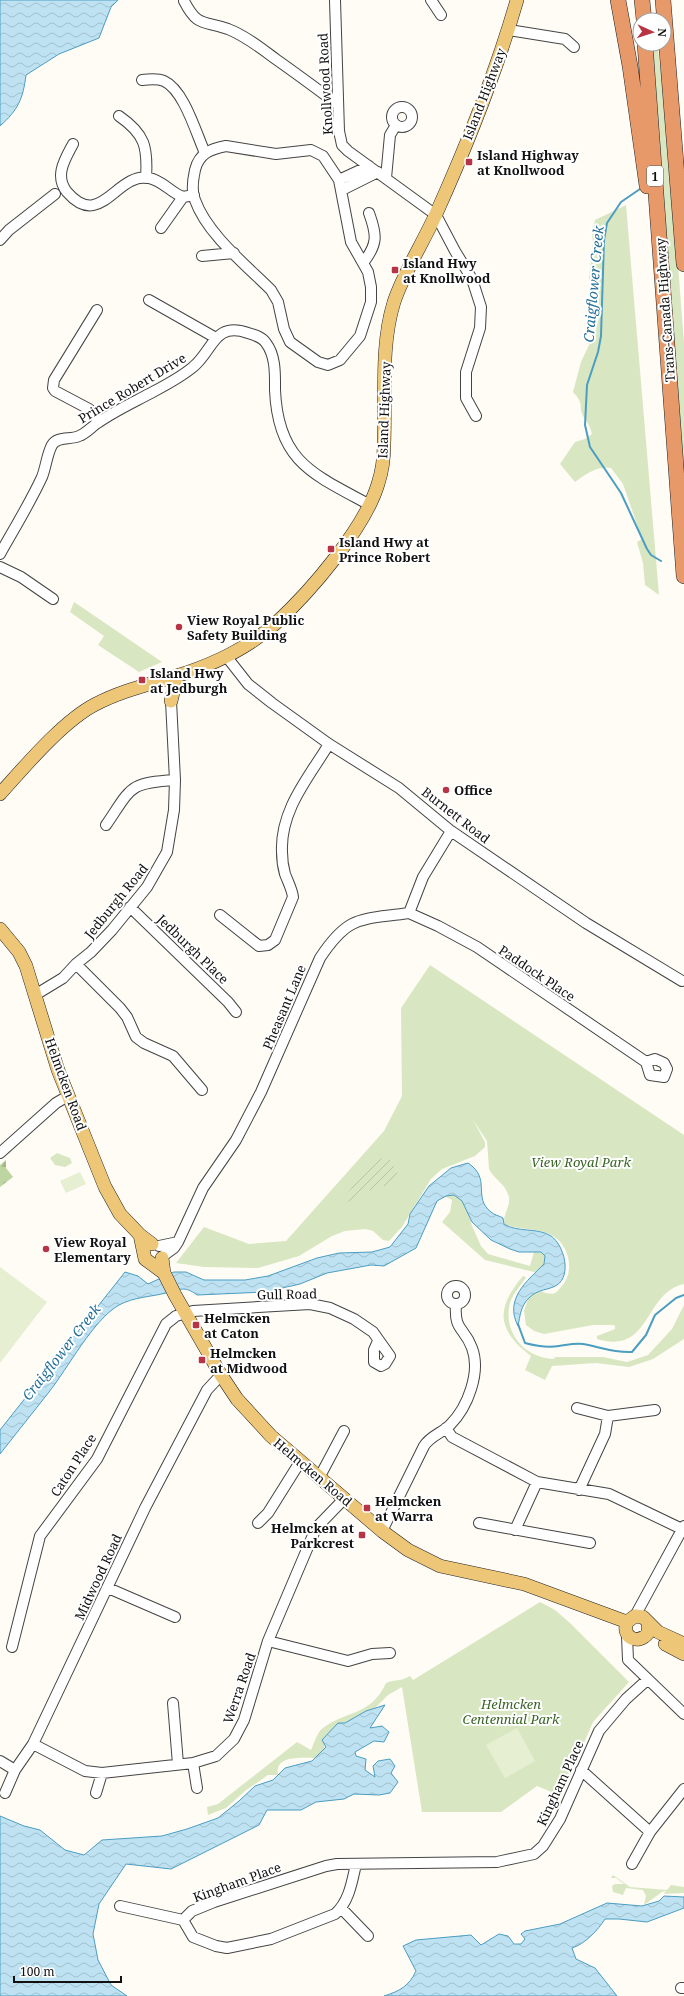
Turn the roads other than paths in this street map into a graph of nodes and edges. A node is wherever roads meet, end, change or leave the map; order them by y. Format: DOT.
graph roads {
  1 [pos="335,0"];
  2 [pos="430,0"];
  3 [pos="517,0"];
  4 [pos="618,0"];
  5 [pos="642,0"];
  6 [pos="664,0"];
  7 [pos="184,1"];
  8 [pos="643,12"];
  9 [pos="441,14"];
  10 [pos="509,30"];
  11 [pos="574,47"];
  12 [pos="646,52"];
  13 [pos="142,80"];
  14 [pos="336,103"];
  15 [pos="119,116"];
  16 [pos="396,125"];
  17 [pos="73,144"];
  18 [pos="205,153"];
  19 [pos="369,166"];
  20 [pos="382,175"];
  21 [pos="146,178"];
  22 [pos="340,185"];
  23 [pos="55,194"];
  24 [pos="194,195"];
  25 [pos="183,197"];
  26 [pos="369,213"];
  27 [pos="436,215"];
  28 [pos="161,228"];
  29 [pos="0,240"];
  30 [pos="234,253"];
  31 [pos="202,256"];
  32 [pos="363,263"];
  33 [pos="684,264"];
  34 [pos="149,300"];
  35 [pos="664,308"];
  36 [pos="97,310"];
  37 [pos="216,338"];
  38 [pos="476,416"];
  39 [pos="99,422"];
  40 [pos="370,505"];
  41 [pos="0,554"];
  42 [pos="0,567"];
  43 [pos="684,576"];
  44 [pos="53,599"];
  45 [pos="226,656"];
  46 [pos="177,676"];
  47 [pos="156,682"];
  48 [pos="171,701"];
  49 [pos="330,744"];
  50 [pos="175,780"];
  51 [pos="0,794"];
  52 [pos="106,825"];
  53 [pos="451,831"];
  54 [pos="130,906"];
  55 [pos="409,913"];
  56 [pos="220,915"];
  57 [pos="2,935"];
  58 [pos="76,964"];
  59 [pos="682,981"];
  60 [pos="35,995"];
  61 [pos="236,1012"];
  62 [pos="646,1062"];
  63 [pos="202,1090"];
  64 [pos="68,1096"];
  65 [pos="0,1153"];
  66 [pos="155,1253"];
  67 [pos="456,1304"];
  68 [pos="185,1313"];
  69 [pos="378,1341"];
  70 [pos="221,1375"];
  71 [pos="578,1408"];
  72 [pos="655,1410"];
  73 [pos="608,1416"];
  74 [pos="446,1428"];
  75 [pos="344,1431"];
  76 [pos="300,1462"];
  77 [pos="319,1478"];
  78 [pos="537,1482"];
  79 [pos="579,1490"];
  80 [pos="344,1499"];
  81 [pos="258,1523"];
  82 [pos="479,1523"];
  83 [pos="683,1527"];
  84 [pos="515,1530"];
  85 [pos="382,1531"];
  86 [pos="590,1543"];
  87 [pos="108,1588"];
  88 [pos="175,1617"];
  89 [pos="635,1627"];
  90 [pos="268,1641"];
  91 [pos="684,1644"];
  92 [pos="12,1647"];
  93 [pos="390,1653"];
  94 [pos="684,1654"];
  95 [pos="647,1680"];
  96 [pos="172,1703"];
  97 [pos="684,1714"];
  98 [pos="34,1744"];
  99 [pos="0,1761"];
  100 [pos="193,1763"];
  101 [pos="178,1764"];
  102 [pos="16,1770"];
  103 [pos="581,1770"];
  104 [pos="102,1773"];
  105 [pos="197,1788"];
  106 [pos="684,1789"];
  107 [pos="5,1793"];
  108 [pos="96,1793"];
  109 [pos="650,1832"];
  110 [pos="356,1864"];
  111 [pos="632,1864"];
  112 [pos="120,1906"];
  113 [pos="341,1908"];
  114 [pos="183,1920"];
  115 [pos="368,1936"];
  1 -- 14 [label="street, Knollwood Road"];
  2 -- 9 [label="street"];
  3 -- 10 [label="main road, Island Highway"];
  4 -- 35 [label="highway"];
  5 -- 8 [label="highway"];
  6 -- 33 [label="highway, Trans-Canada Highway / 1"];
  7 -- 14 [label="street"];
  10 -- 11 [label="street"];
  10 -- 27 [label="main road, Island Highway"];
  12 -- 35 [label="highway, Trans-Canada Highway / 1"];
  13 -- 18 [label="street"];
  14 -- 19 [label="street, Knollwood Road"];
  15 -- 21 [label="street"];
  16 -- 20 [label="street"];
  17 -- 21 [label="street"];
  18 -- 22 [label="street"];
  18 -- 24 [label="street"];
  19 -- 20 [label="street, Knollwood Road"];
  19 -- 22 [label="street"];
  20 -- 22 [label="street"];
  20 -- 27 [label="street, Knollwood Road"];
  21 -- 25 [label="street"];
  22 -- 32 [label="street"];
  23 -- 29 [label="street"];
  24 -- 25 [label="street"];
  24 -- 30 [label="street"];
  25 -- 28 [label="street"];
  26 -- 32 [label="street"];
  27 -- 38 [label="street"];
  27 -- 40 [label="main road, Island Highway"];
  30 -- 31 [label="street"];
  30 -- 32 [label="street"];
  34 -- 37 [label="street"];
  35 -- 43 [label="highway, Trans-Canada Highway / 1"];
  36 -- 39 [label="street"];
  37 -- 39 [label="street, Prince Robert Drive"];
  37 -- 40 [label="street, Prince Robert Drive"];
  39 -- 41 [label="street, Prince Robert Drive"];
  40 -- 45 [label="main road, Island Highway"];
  42 -- 44 [label="street"];
  45 -- 46 [label="main road, Island Highway"];
  45 -- 49 [label="street, Burnett Road"];
  46 -- 47 [label="main road, Island Highway"];
  46 -- 48 [label="main road"];
  47 -- 48 [label="main road"];
  47 -- 51 [label="main road, Island Highway"];
  48 -- 50 [label="street, Jedburgh Road"];
  49 -- 53 [label="street, Burnett Road"];
  49 -- 56 [label="street"];
  50 -- 52 [label="street"];
  50 -- 54 [label="street, Jedburgh Road"];
  53 -- 55 [label="street"];
  53 -- 59 [label="street, Burnett Road"];
  54 -- 58 [label="street, Jedburgh Road"];
  54 -- 61 [label="street, Jedburgh Place"];
  55 -- 62 [label="street, Paddock Place"];
  55 -- 66 [label="street, Pheasant Lane"];
  57 -- 60 [label="main road, Helmcken Road"];
  58 -- 60 [label="street, Jedburgh Road"];
  58 -- 63 [label="street"];
  60 -- 64 [label="main road, Helmcken Road"];
  64 -- 65 [label="street"];
  64 -- 66 [label="main road, Helmcken Road"];
  66 -- 68 [label="main road, Helmcken Road"];
  67 -- 74 [label="street"];
  68 -- 69 [label="street, Gull Road"];
  68 -- 70 [label="main road, Helmcken Road"];
  68 -- 92 [label="street, Caton Place"];
  70 -- 76 [label="main road, Helmcken Road"];
  70 -- 87 [label="street, Midwood Road"];
  71 -- 73 [label="street"];
  72 -- 73 [label="street"];
  73 -- 79 [label="street"];
  74 -- 78 [label="street"];
  74 -- 85 [label="street"];
  75 -- 77 [label="street"];
  76 -- 77 [label="main road, Helmcken Road"];
  76 -- 81 [label="street"];
  77 -- 80 [label="main road, Helmcken Road"];
  78 -- 79 [label="street"];
  78 -- 84 [label="street"];
  79 -- 83 [label="street"];
  80 -- 85 [label="main road, Helmcken Road"];
  80 -- 90 [label="street, Werra Road"];
  82 -- 84 [label="street"];
  83 -- 89 [label="street"];
  84 -- 86 [label="street"];
  85 -- 89 [label="main road, Helmcken Road"];
  87 -- 88 [label="street"];
  87 -- 98 [label="street, Midwood Road"];
  89 -- 91 [label="main road, Helmcken Road"];
  89 -- 94 [label="main road, Helmcken Road"];
  89 -- 95 [label="street"];
  90 -- 93 [label="street"];
  90 -- 100 [label="street, Werra Road"];
  95 -- 97 [label="street"];
  95 -- 103 [label="street, Kingham Place"];
  96 -- 101 [label="street"];
  98 -- 102 [label="street, Midwood Road"];
  98 -- 104 [label="street, Werra Road"];
  99 -- 102 [label="street"];
  100 -- 101 [label="street, Werra Road"];
  100 -- 105 [label="street"];
  101 -- 104 [label="street, Werra Road"];
  102 -- 107 [label="street, Midwood Road"];
  103 -- 109 [label="street"];
  103 -- 110 [label="street, Kingham Place"];
  104 -- 108 [label="street"];
  106 -- 109 [label="street"];
  109 -- 111 [label="street"];
  110 -- 113 [label="street"];
  110 -- 114 [label="street, Kingham Place"];
  112 -- 114 [label="street"];
  113 -- 114 [label="street"];
  113 -- 115 [label="street"];
}
